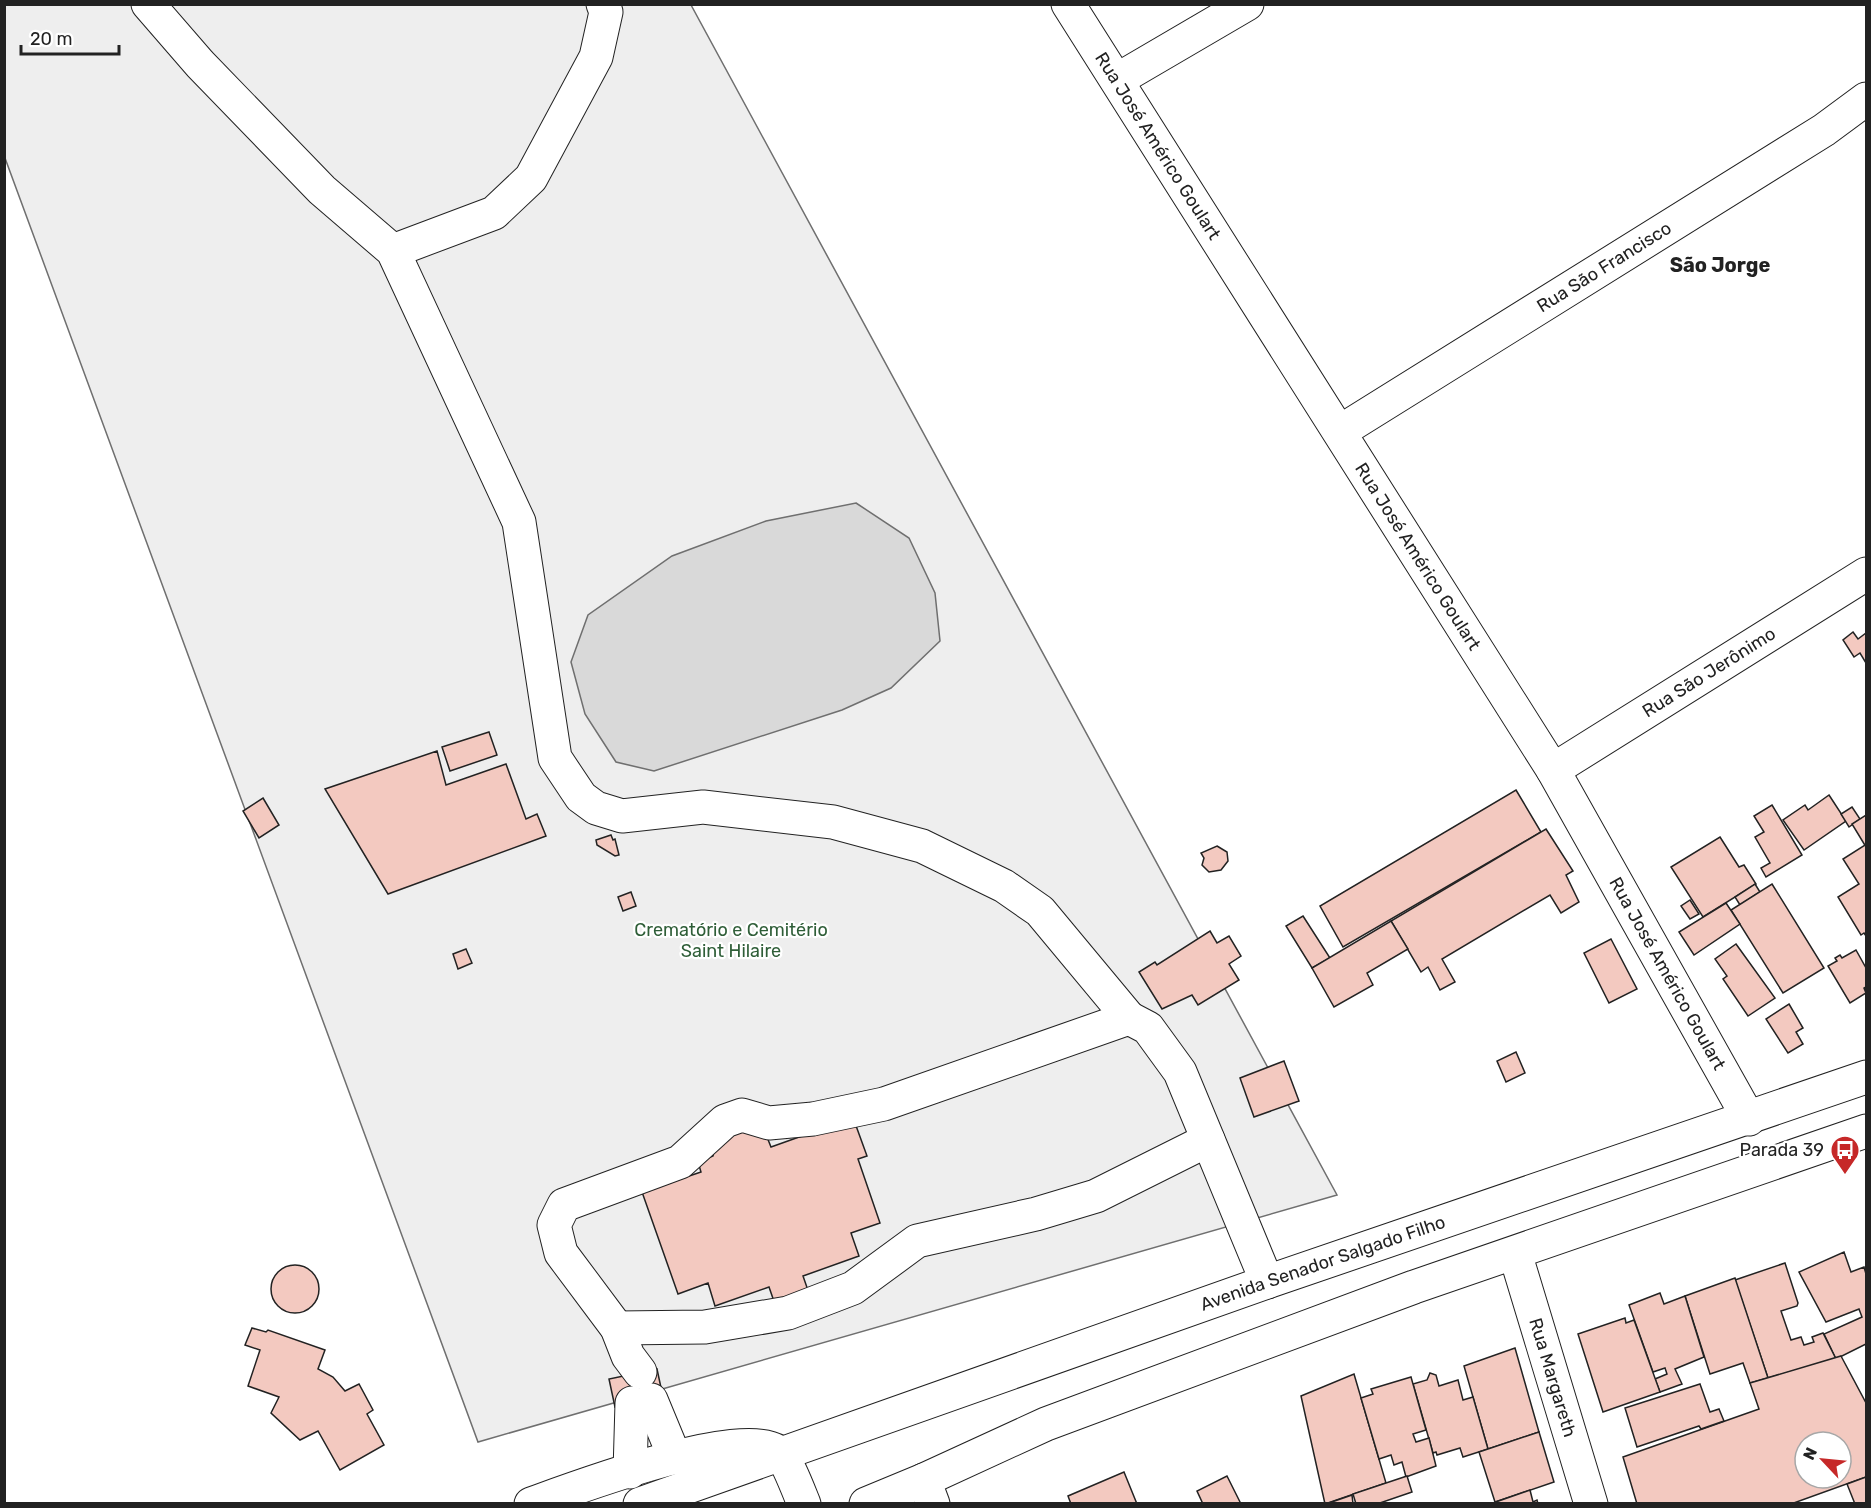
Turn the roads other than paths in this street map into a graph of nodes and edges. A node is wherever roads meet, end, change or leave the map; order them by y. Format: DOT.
graph roads {
  1 [pos="148,4"];
  2 [pos="603,4"];
  3 [pos="1068,4"];
  4 [pos="1247,4"];
  5 [pos="1117,80"];
  6 [pos="1866,99"];
  7 [pos="393,251"];
  8 [pos="1341,431"];
  9 [pos="1866,574"];
  10 [pos="1553,770"];
  11 [pos="1129,1018"];
  12 [pos="1866,1077"];
  13 [pos="1749,1119"];
  14 [pos="1866,1131"];
  15 [pos="1208,1140"];
  16 [pos="1515,1253"];
  17 [pos="1267,1282"];
  18 [pos="633,1372"];
  19 [pos="780,1453"];
  20 [pos="675,1458"];
  21 [pos="630,1472"];
  22 [pos="928,1492"];
  23 [pos="531,1503"];
  24 [pos="640,1503"];
  25 [pos="804,1503"];
  26 [pos="866,1503"];
  27 [pos="1590,1503"];
  1 -- 7 [label="street"];
  2 -- 7 [label="street"];
  3 -- 5 [label="street, Rua José Américo Goulart"];
  4 -- 5 [label="street"];
  5 -- 8 [label="street, Rua José Américo Goulart"];
  6 -- 8 [label="street, Rua São Francisco"];
  7 -- 11 [label="street"];
  8 -- 10 [label="street, Rua José Américo Goulart"];
  9 -- 10 [label="street, Rua São Jerônimo"];
  10 -- 13 [label="street, Rua José Américo Goulart"];
  11 -- 15 [label="street"];
  11 -- 18 [label="street"];
  12 -- 13 [label="street, Avenida Senador Salgado Filho"];
  13 -- 17 [label="street, Avenida Senador Salgado Filho"];
  14 -- 16 [label="street"];
  15 -- 17 [label="street"];
  15 -- 18 [label="street"];
  16 -- 22 [label="street"];
  16 -- 27 [label="street, Rua Margareth"];
  17 -- 19 [label="street, Avenida Senador Salgado Filho"];
  18 -- 20 [label="street"];
  18 -- 21 [label="street"];
  19 -- 20 [label="street"];
  19 -- 24 [label="street, Avenida Senador Salgado Filho"];
  19 -- 25 [label="street"];
  20 -- 21 [label="street"];
  21 -- 23 [label="street"];
  22 -- 26 [label="street"];
}
